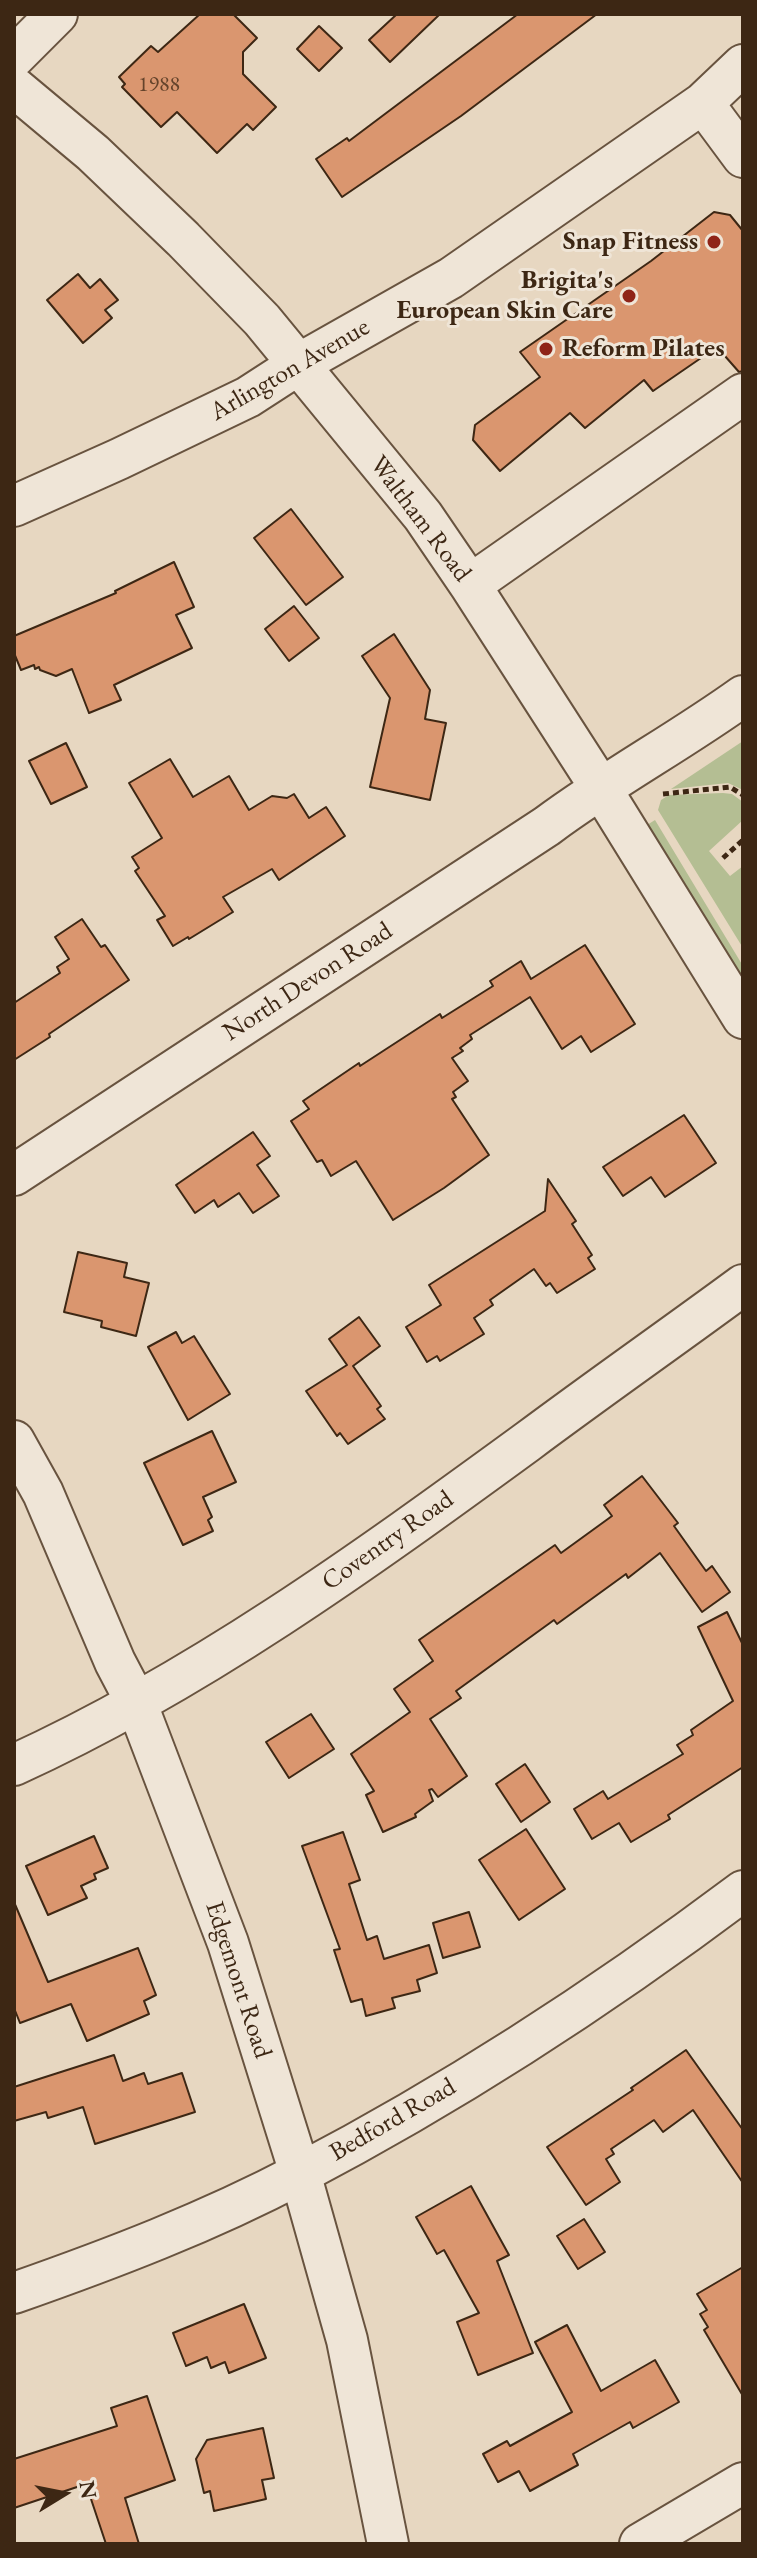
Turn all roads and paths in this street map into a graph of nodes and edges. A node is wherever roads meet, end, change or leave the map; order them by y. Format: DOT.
graph roads {
  1 [pos="57,14"];
  2 [pos="14,57"];
  3 [pos="743,65"];
  4 [pos="14,87"];
  5 [pos="703,103"];
  6 [pos="743,157"];
  7 [pos="299,364"];
  8 [pos="743,394"];
  9 [pos="14,506"];
  10 [pos="470,585"];
  11 [pos="743,696"];
  12 [pos="600,787"];
  13 [pos="658,794"];
  14 [pos="743,795"];
  15 [pos="743,840"];
  16 [pos="723,858"];
  17 [pos="743,1018"];
  18 [pos="14,1175"];
  19 [pos="743,1285"];
  20 [pos="14,1441"];
  21 [pos="136,1702"];
  22 [pos="14,1765"];
  23 [pos="743,1891"];
  24 [pos="300,2173"];
  25 [pos="14,2293"];
  26 [pos="743,2483"];
  27 [pos="388,2544"];
  28 [pos="640,2544"];
  1 -- 2 [label="street"];
  3 -- 5 [label="street, Arlington Avenue"];
  4 -- 7 [label="street, Waltham Road"];
  5 -- 6 [label="street"];
  5 -- 7 [label="street, Arlington Avenue"];
  7 -- 9 [label="street, Arlington Avenue"];
  7 -- 10 [label="street, Waltham Road"];
  8 -- 10 [label="street"];
  10 -- 12 [label="street, Waltham Road"];
  11 -- 12 [label="street, North Devon Road"];
  12 -- 17 [label="street, Waltham Road"];
  12 -- 18 [label="street, North Devon Road"];
  13 -- 14 [label="path"];
  15 -- 16 [label="path"];
  19 -- 21 [label="street, Coventry Road"];
  20 -- 21 [label="street, Edgemont Road"];
  21 -- 22 [label="street, Coventry Road"];
  21 -- 24 [label="street, Edgemont Road"];
  23 -- 24 [label="street, Bedford Road"];
  24 -- 25 [label="street, Bedford Road"];
  24 -- 27 [label="street, Edgemont Road"];
  26 -- 28 [label="street"];
}
